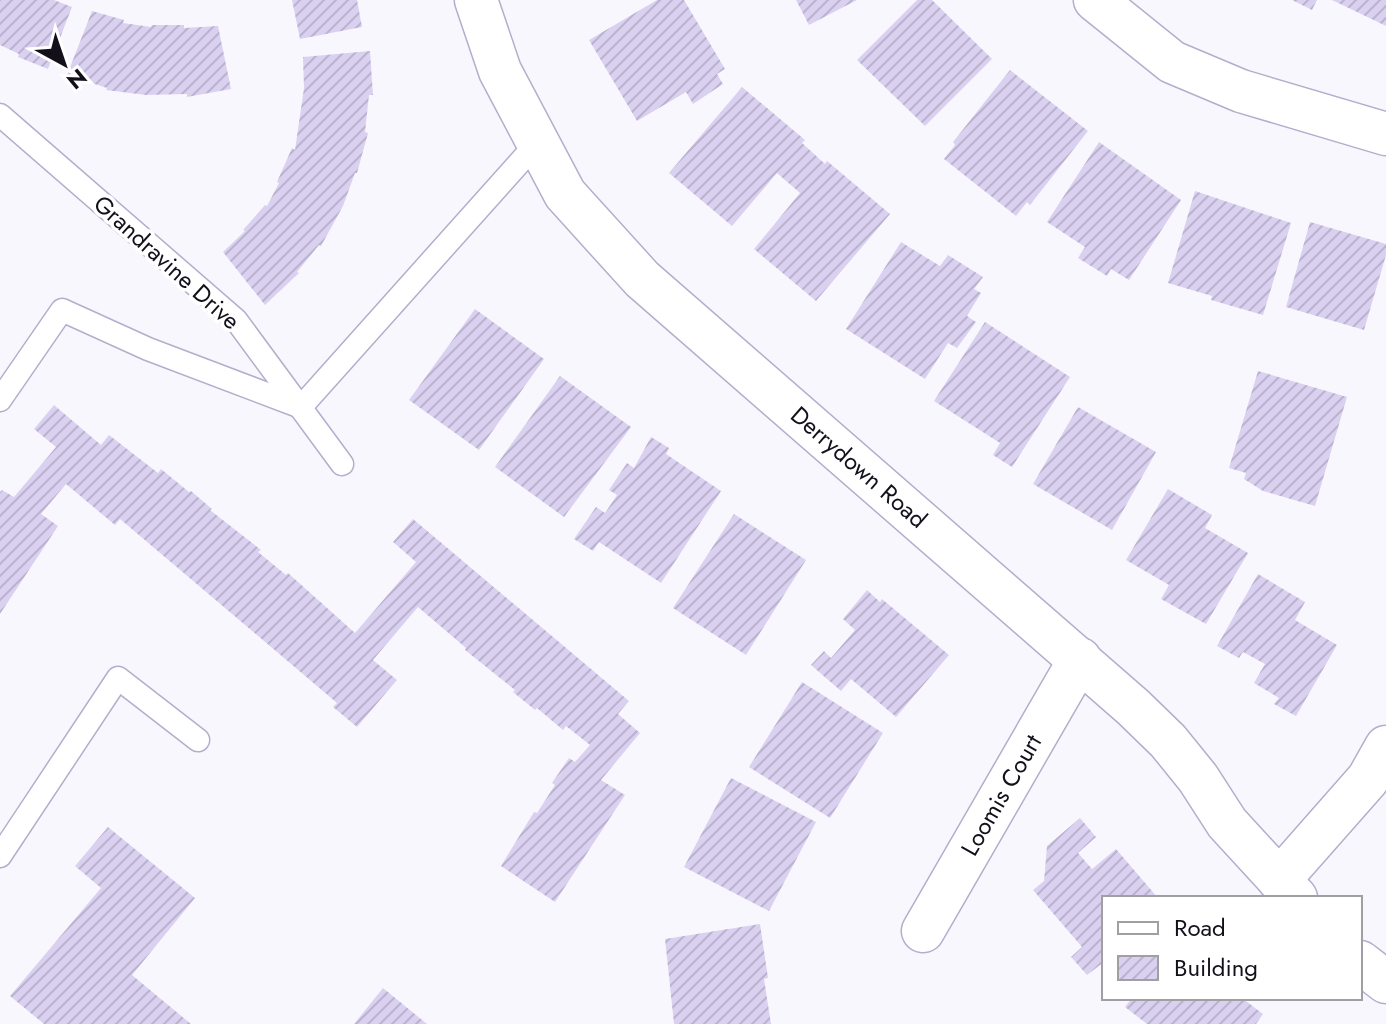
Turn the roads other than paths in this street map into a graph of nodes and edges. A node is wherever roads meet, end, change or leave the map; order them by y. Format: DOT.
graph roads {
  1 [pos="476,0"];
  2 [pos="1095,0"];
  3 [pos="0,115"];
  4 [pos="1386,134"];
  5 [pos="537,143"];
  6 [pos="0,400"];
  7 [pos="301,407"];
  8 [pos="342,464"];
  9 [pos="1080,659"];
  10 [pos="198,740"];
  11 [pos="1386,747"];
  12 [pos="0,856"];
  13 [pos="1287,889"];
  14 [pos="923,931"];
  15 [pos="1362,964"];
  16 [pos="1386,982"];
  1 -- 5 [label="street, Derrydown Road"];
  2 -- 4 [label="street"];
  3 -- 7 [label="lane, Grandravine Drive"];
  5 -- 7 [label="lane"];
  5 -- 9 [label="street, Derrydown Road"];
  6 -- 7 [label="lane"];
  7 -- 8 [label="lane, Grandravine Drive"];
  9 -- 13 [label="street, Derrydown Road"];
  9 -- 14 [label="street, Loomis Court"];
  10 -- 12 [label="lane"];
  11 -- 13 [label="street"];
  15 -- 16 [label="street"];
}
